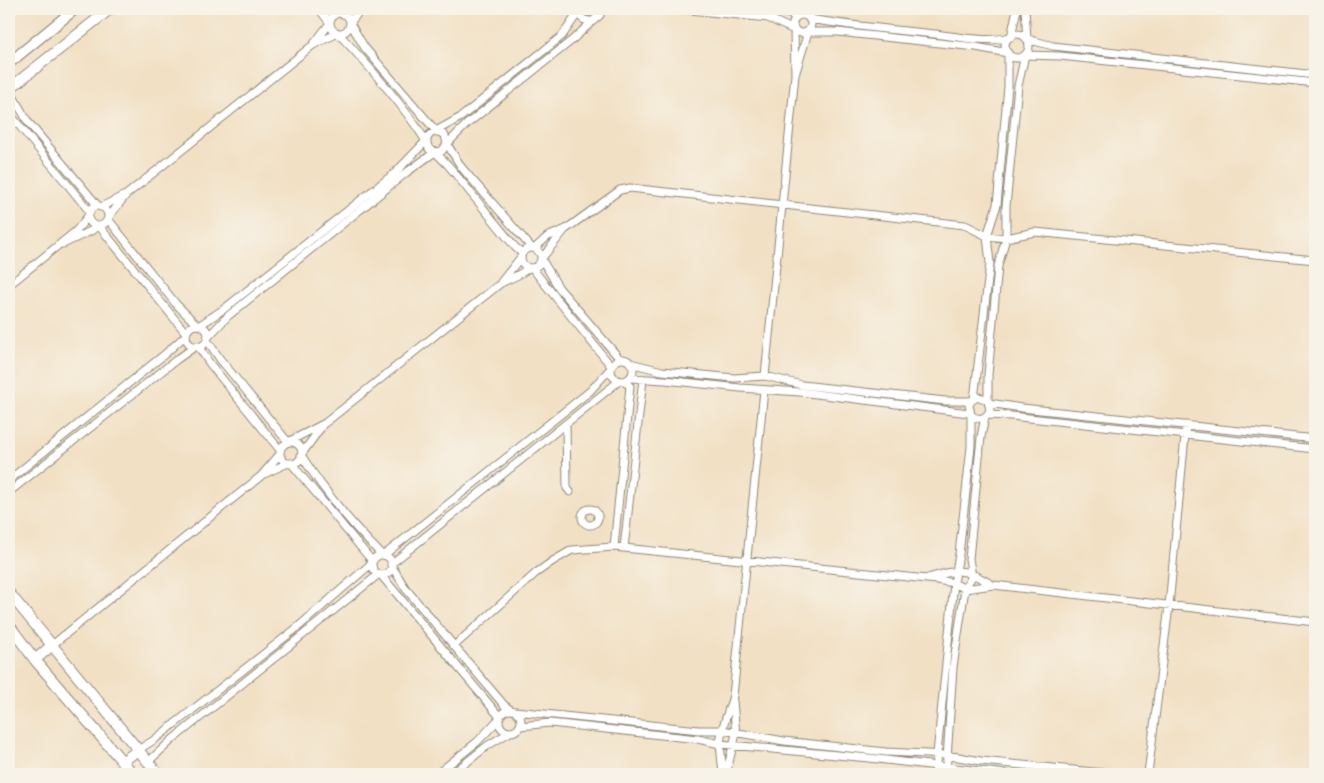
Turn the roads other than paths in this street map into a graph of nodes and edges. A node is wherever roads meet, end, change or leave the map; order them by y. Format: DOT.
graph roads {
  1 [pos="75,9"];
  2 [pos="110,9"];
  3 [pos="319,9"];
  4 [pos="352,9"];
  5 [pos="362,9"];
  6 [pos="611,9"];
  7 [pos="680,9"];
  8 [pos="769,9"];
  9 [pos="809,9"];
  10 [pos="1017,9"];
  11 [pos="1025,9"];
  12 [pos="340,11"];
  13 [pos="578,11"];
  14 [pos="601,12"];
  15 [pos="797,12"];
  16 [pos="809,19"];
  17 [pos="593,21"];
  18 [pos="350,23"];
  19 [pos="330,24"];
  20 [pos="794,30"];
  21 [pos="808,32"];
  22 [pos="338,33"];
  23 [pos="1011,36"];
  24 [pos="1027,39"];
  25 [pos="313,45"];
  26 [pos="1008,53"];
  27 [pos="1025,55"];
  28 [pos="1157,62"];
  29 [pos="9,63"];
  30 [pos="795,75"];
  31 [pos="1315,75"];
  32 [pos="1306,78"];
  33 [pos="1315,83"];
  34 [pos="10,87"];
  35 [pos="9,113"];
  36 [pos="436,131"];
  37 [pos="426,141"];
  38 [pos="447,144"];
  39 [pos="435,152"];
  40 [pos="392,179"];
  41 [pos="126,195"];
  42 [pos="783,204"];
  43 [pos="100,206"];
  44 [pos="89,213"];
  45 [pos="108,218"];
  46 [pos="98,226"];
  47 [pos="566,229"];
  48 [pos="987,236"];
  49 [pos="1006,238"];
  50 [pos="58,246"];
  51 [pos="533,247"];
  52 [pos="521,255"];
  53 [pos="542,259"];
  54 [pos="1315,260"];
  55 [pos="289,262"];
  56 [pos="531,268"];
  57 [pos="501,283"];
  58 [pos="9,285"];
  59 [pos="238,298"];
  60 [pos="243,304"];
  61 [pos="199,325"];
  62 [pos="186,334"];
  63 [pos="207,339"];
  64 [pos="197,346"];
  65 [pos="620,359"];
  66 [pos="630,363"];
  67 [pos="611,368"];
  68 [pos="765,376"];
  69 [pos="643,379"];
  70 [pos="624,380"];
  71 [pos="764,390"];
  72 [pos="846,394"];
  73 [pos="972,400"];
  74 [pos="988,402"];
  75 [pos="1062,413"];
  76 [pos="970,414"];
  77 [pos="986,416"];
  78 [pos="1061,422"];
  79 [pos="325,423"];
  80 [pos="566,424"];
  81 [pos="1186,425"];
  82 [pos="1185,435"];
  83 [pos="1315,439"];
  84 [pos="288,442"];
  85 [pos="1315,449"];
  86 [pos="280,452"];
  87 [pos="301,455"];
  88 [pos="289,463"];
  89 [pos="261,476"];
  90 [pos="9,480"];
  91 [pos="9,492"];
  92 [pos="570,492"];
  93 [pos="965,503"];
  94 [pos="974,504"];
  95 [pos="448,505"];
  96 [pos="454,513"];
  97 [pos="614,547"];
  98 [pos="624,548"];
  99 [pos="383,555"];
  100 [pos="746,561"];
  101 [pos="372,562"];
  102 [pos="391,564"];
  103 [pos="956,570"];
  104 [pos="971,572"];
  105 [pos="380,574"];
  106 [pos="923,579"];
  107 [pos="954,583"];
  108 [pos="993,585"];
  109 [pos="965,589"];
  110 [pos="9,592"];
  111 [pos="1168,606"];
  112 [pos="1315,622"];
  113 [pos="9,625"];
  114 [pos="298,627"];
  115 [pos="303,634"];
  116 [pos="51,646"];
  117 [pos="454,646"];
  118 [pos="35,660"];
  119 [pos="733,696"];
  120 [pos="513,710"];
  121 [pos="499,718"];
  122 [pos="520,726"];
  123 [pos="722,730"];
  124 [pos="510,732"];
  125 [pos="736,734"];
  126 [pos="720,744"];
  127 [pos="732,745"];
  128 [pos="138,750"];
  129 [pos="938,755"];
  130 [pos="947,755"];
  131 [pos="122,762"];
  132 [pos="148,762"];
  133 [pos="935,770"];
  134 [pos="946,771"];
  135 [pos="134,774"];
  136 [pos="158,774"];
  137 [pos="437,774"];
  138 [pos="452,774"];
  139 [pos="724,774"];
  140 [pos="1006,774"];
  141 [pos="1114,774"];
  142 [pos="1148,774"];
  1 -- 29 [label="street"];
  2 -- 34 [label="street"];
  3 -- 19 [label="street"];
  4 -- 12 [label="street"];
  5 -- 18 [label="street"];
  6 -- 14 [label="street"];
  7 -- 20 [label="street"];
  8 -- 15 [label="street"];
  9 -- 16 [label="street"];
  10 -- 23 [label="street"];
  11 -- 24 [label="street"];
  12 -- 18 [label="street"];
  12 -- 19 [label="street"];
  13 -- 17 [label="street"];
  13 -- 36 [label="street"];
  14 -- 17 [label="street"];
  15 -- 16 [label="street"];
  15 -- 20 [label="street"];
  16 -- 21 [label="street"];
  16 -- 23 [label="street"];
  17 -- 38 [label="street"];
  18 -- 22 [label="street"];
  18 -- 36 [label="street"];
  19 -- 22 [label="street"];
  19 -- 25 [label="street"];
  20 -- 21 [label="street"];
  20 -- 30 [label="street"];
  21 -- 26 [label="street"];
  21 -- 30 [label="street"];
  22 -- 25 [label="street"];
  22 -- 37 [label="street"];
  23 -- 24 [label="street"];
  23 -- 26 [label="street"];
  24 -- 27 [label="street"];
  24 -- 28 [label="street"];
  25 -- 41 [label="street"];
  26 -- 27 [label="street"];
  26 -- 48 [label="street"];
  27 -- 28 [label="street"];
  27 -- 49 [label="street"];
  28 -- 32 [label="street"];
  30 -- 42 [label="street"];
  31 -- 32 [label="street"];
  32 -- 33 [label="street"];
  34 -- 43 [label="street"];
  35 -- 44 [label="street"];
  36 -- 37 [label="street"];
  36 -- 38 [label="street"];
  37 -- 39 [label="street"];
  37 -- 40 [label="street"];
  38 -- 39 [label="street"];
  38 -- 51 [label="street"];
  39 -- 40 [label="street"];
  39 -- 52 [label="street"];
  40 -- 55 [label="street"];
  41 -- 43 [label="street"];
  41 -- 45 [label="street"];
  42 -- 47 [label="street"];
  42 -- 48 [label="street"];
  42 -- 68 [label="street"];
  43 -- 44 [label="street"];
  43 -- 45 [label="street"];
  44 -- 46 [label="street"];
  44 -- 50 [label="street"];
  45 -- 46 [label="street"];
  45 -- 61 [label="street"];
  46 -- 50 [label="street"];
  46 -- 62 [label="street"];
  47 -- 51 [label="street"];
  47 -- 53 [label="street"];
  48 -- 49 [label="street"];
  48 -- 73 [label="street"];
  49 -- 54 [label="street"];
  49 -- 74 [label="street"];
  50 -- 58 [label="street"];
  51 -- 52 [label="street"];
  51 -- 53 [label="street"];
  52 -- 56 [label="street"];
  52 -- 57 [label="street"];
  53 -- 56 [label="street"];
  53 -- 65 [label="street"];
  55 -- 59 [label="street"];
  55 -- 60 [label="street"];
  56 -- 57 [label="street"];
  56 -- 67 [label="street"];
  57 -- 79 [label="street"];
  59 -- 60 [label="street"];
  59 -- 61 [label="street"];
  60 -- 63 [label="street"];
  61 -- 62 [label="street"];
  61 -- 63 [label="street"];
  62 -- 64 [label="street"];
  62 -- 90 [label="street"];
  63 -- 64 [label="street"];
  63 -- 84 [label="street"];
  64 -- 86 [label="street"];
  64 -- 91 [label="street"];
  65 -- 66 [label="street"];
  65 -- 67 [label="street"];
  66 -- 68 [label="street"];
  66 -- 70 [label="street"];
  67 -- 70 [label="street"];
  67 -- 95 [label="street"];
  68 -- 72 [label="street"];
  69 -- 70 [label="street"];
  69 -- 71 [label="street"];
  69 -- 98 [label="street"];
  70 -- 80 [label="street"];
  70 -- 97 [label="street"];
  71 -- 72 [label="street"];
  71 -- 100 [label="street"];
  72 -- 73 [label="street"];
  72 -- 76 [label="street"];
  73 -- 74 [label="street"];
  73 -- 76 [label="street"];
  74 -- 75 [label="street"];
  74 -- 77 [label="street"];
  75 -- 78 [label="street"];
  75 -- 81 [label="street"];
  76 -- 77 [label="street"];
  76 -- 93 [label="street"];
  77 -- 78 [label="street"];
  77 -- 94 [label="street"];
  78 -- 82 [label="street"];
  79 -- 84 [label="street"];
  79 -- 87 [label="street"];
  80 -- 92 [label="street"];
  80 -- 96 [label="street"];
  81 -- 82 [label="street"];
  81 -- 83 [label="street"];
  82 -- 85 [label="street"];
  82 -- 111 [label="street"];
  84 -- 86 [label="street"];
  84 -- 87 [label="street"];
  86 -- 88 [label="street"];
  86 -- 89 [label="street"];
  87 -- 88 [label="street"];
  87 -- 99 [label="street"];
  88 -- 89 [label="street"];
  88 -- 101 [label="street"];
  89 -- 116 [label="street"];
  93 -- 94 [label="street"];
  93 -- 103 [label="street"];
  94 -- 104 [label="street"];
  95 -- 96 [label="street"];
  95 -- 99 [label="street"];
  96 -- 102 [label="street"];
  97 -- 98 [label="street"];
  97 -- 117 [label="street"];
  98 -- 100 [label="street"];
  99 -- 101 [label="street"];
  99 -- 102 [label="street"];
  100 -- 106 [label="street"];
  100 -- 119 [label="street"];
  101 -- 105 [label="street"];
  101 -- 114 [label="street"];
  102 -- 105 [label="street"];
  102 -- 117 [label="street"];
  103 -- 104 [label="street"];
  103 -- 106 [label="street"];
  103 -- 107 [label="street"];
  104 -- 108 [label="street"];
  104 -- 109 [label="street"];
  105 -- 115 [label="street"];
  105 -- 121 [label="street"];
  106 -- 107 [label="street"];
  107 -- 109 [label="street"];
  107 -- 129 [label="street"];
  108 -- 109 [label="street"];
  108 -- 111 [label="street"];
  109 -- 130 [label="street"];
  110 -- 116 [label="street"];
  111 -- 112 [label="street"];
  111 -- 142 [label="street"];
  113 -- 118 [label="street"];
  114 -- 115 [label="street"];
  114 -- 128 [label="street"];
  115 -- 132 [label="street"];
  116 -- 118 [label="street"];
  116 -- 128 [label="street"];
  117 -- 120 [label="street"];
  118 -- 131 [label="street"];
  119 -- 123 [label="street"];
  119 -- 125 [label="street"];
  120 -- 121 [label="street"];
  120 -- 122 [label="street"];
  120 -- 123 [label="street"];
  121 -- 124 [label="street"];
  121 -- 137 [label="street"];
  122 -- 124 [label="street"];
  122 -- 126 [label="street"];
  123 -- 125 [label="street"];
  123 -- 126 [label="street"];
  124 -- 138 [label="street"];
  125 -- 127 [label="street"];
  125 -- 129 [label="street"];
  126 -- 127 [label="street"];
  126 -- 139 [label="street"];
  127 -- 133 [label="street"];
  127 -- 139 [label="street"];
  128 -- 131 [label="street"];
  128 -- 132 [label="street"];
  129 -- 130 [label="street"];
  129 -- 133 [label="street"];
  130 -- 134 [label="street"];
  130 -- 141 [label="street"];
  131 -- 135 [label="street"];
  132 -- 135 [label="street"];
  132 -- 136 [label="street"];
  133 -- 134 [label="street"];
  134 -- 140 [label="street"];
}
